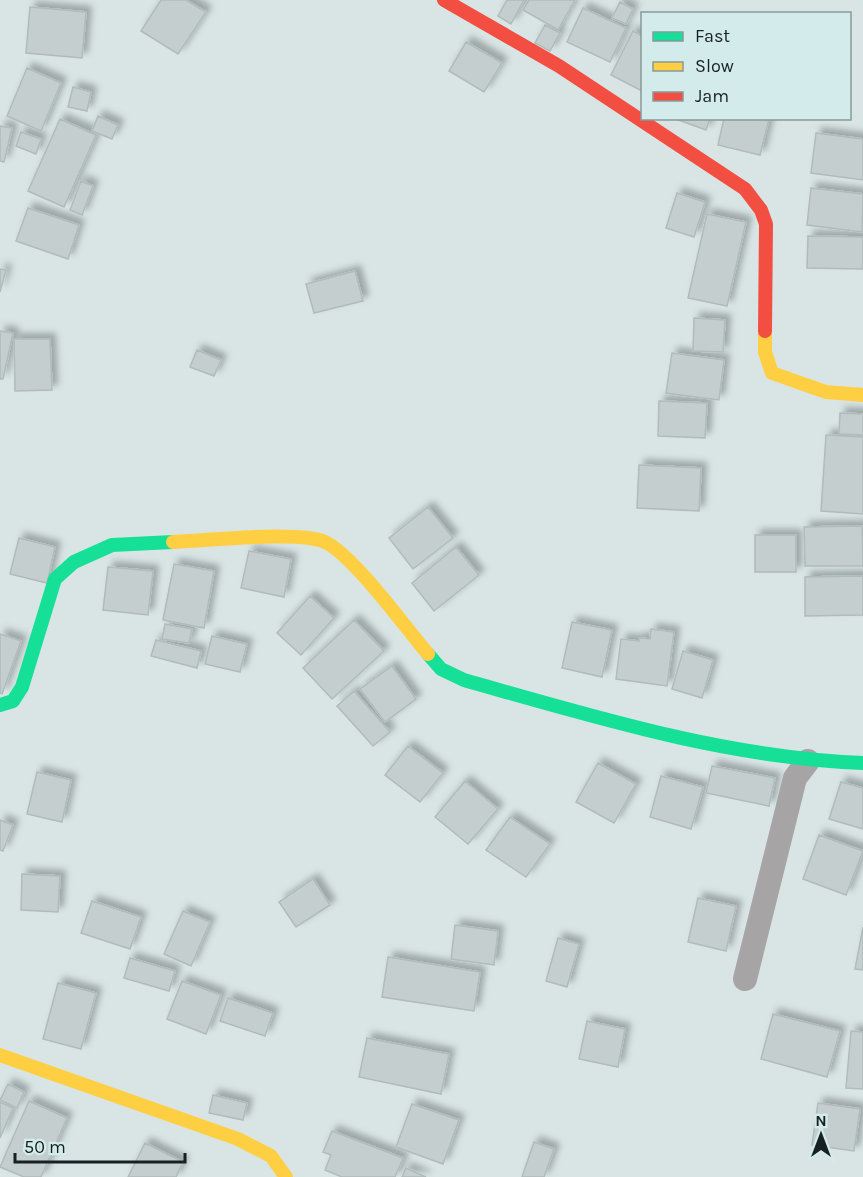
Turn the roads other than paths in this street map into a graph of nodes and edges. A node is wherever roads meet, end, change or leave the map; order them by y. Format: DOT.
graph roads {
  1 [pos="444,0"];
  2 [pos="641,120"];
  3 [pos="642,120"];
  4 [pos="863,395"];
  5 [pos="0,705"];
  6 [pos="808,761"];
  7 [pos="863,763"];
  8 [pos="746,979"];
  9 [pos="0,1055"];
  10 [pos="286,1177"];
  1 -- 2 [label="street"];
  3 -- 4 [label="street"];
  5 -- 6 [label="street"];
  6 -- 7 [label="street"];
  6 -- 8 [label="street"];
  9 -- 10 [label="street"];
}
